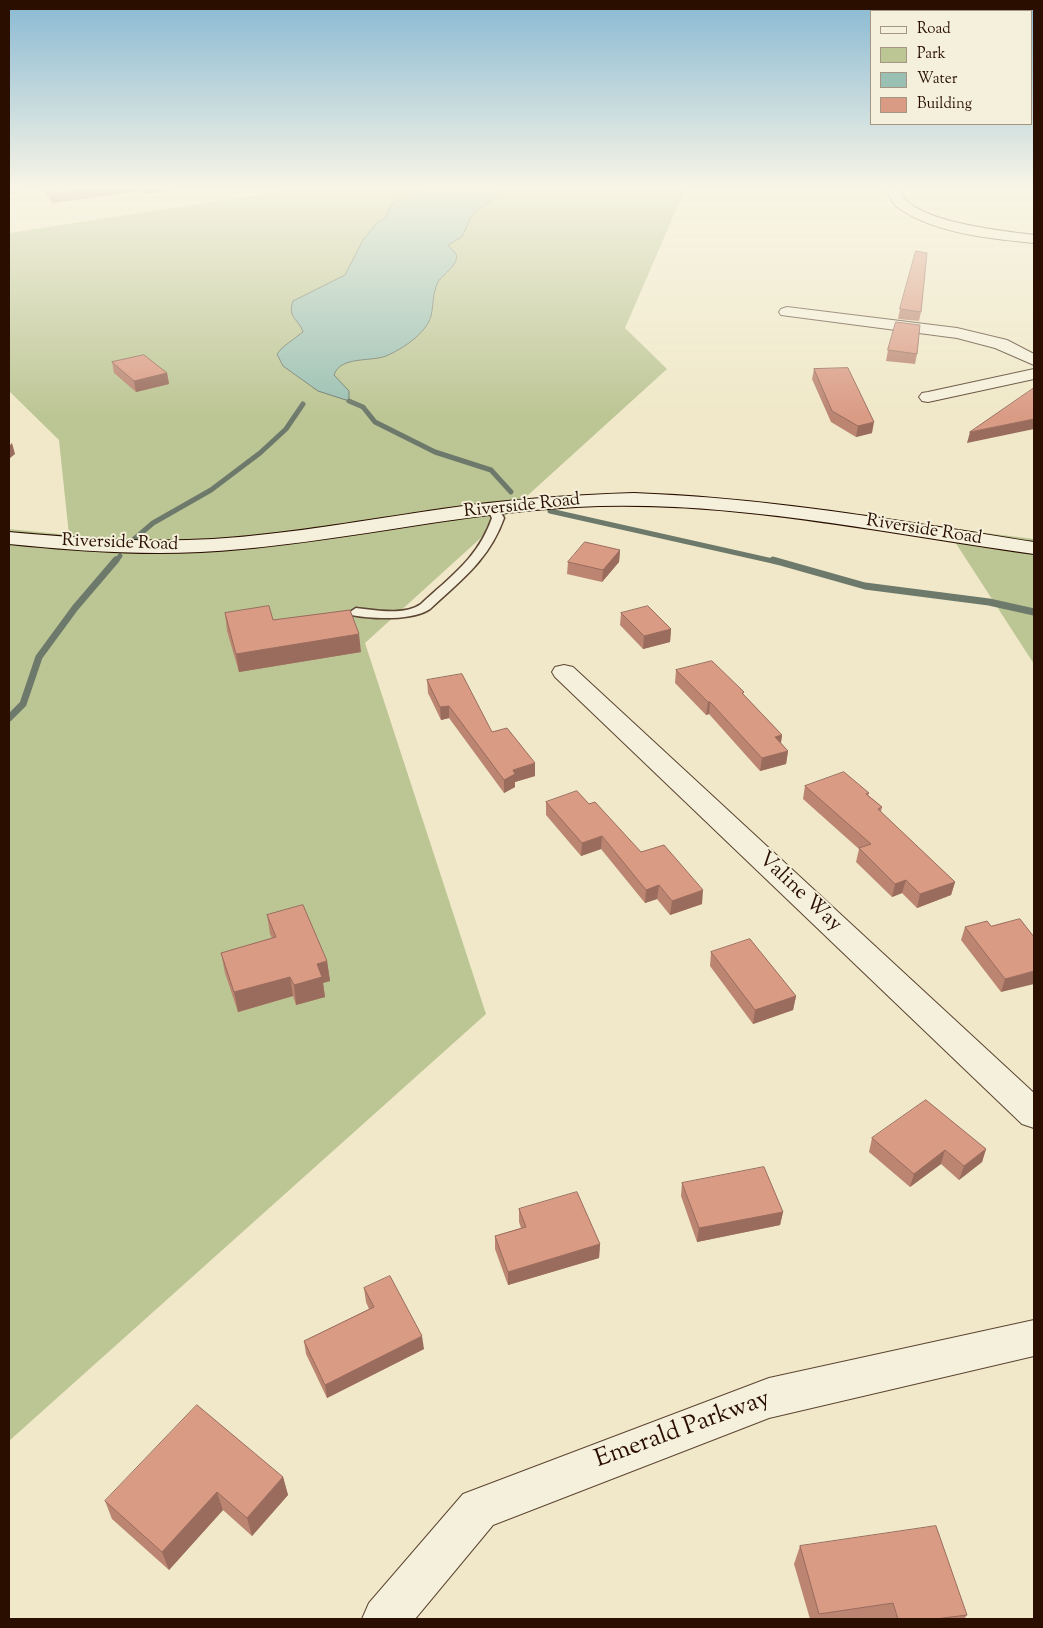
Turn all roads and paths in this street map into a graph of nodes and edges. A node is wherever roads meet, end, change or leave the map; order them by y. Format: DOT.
graph roads {
  1 [pos="787,312"];
  2 [pos="1034,360"];
  3 [pos="1034,374"];
  4 [pos="928,397"];
  5 [pos="492,508"];
  6 [pos="9,538"];
  7 [pos="1034,548"];
  8 [pos="356,612"];
  9 [pos="564,672"];
  10 [pos="1034,1114"];
  11 [pos="1034,1338"];
  12 [pos="385,1619"];
  1 -- 2 [label="street"];
  3 -- 4 [label="street"];
  5 -- 6 [label="street, Riverside Road"];
  5 -- 7 [label="street, Riverside Road"];
  5 -- 8 [label="lane"];
  9 -- 10 [label="street, Valine Way"];
  11 -- 12 [label="street, Emerald Parkway"];
}
